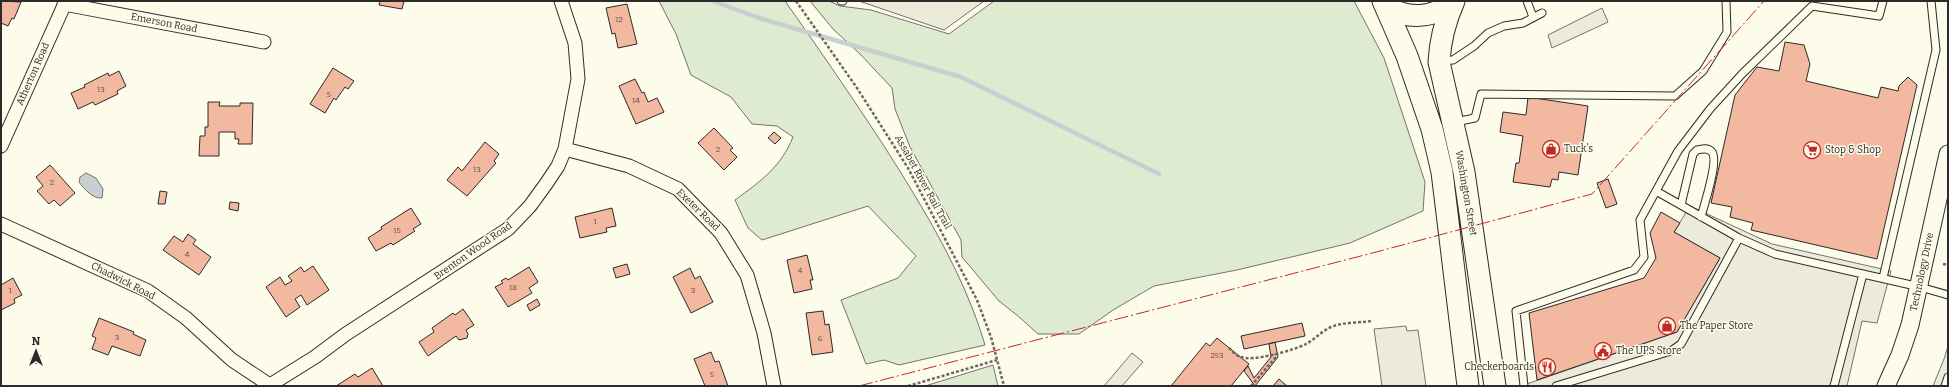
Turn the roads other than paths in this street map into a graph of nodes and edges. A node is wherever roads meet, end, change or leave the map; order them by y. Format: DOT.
graph roads {
  1 [pos="561,1"];
  2 [pos="1527,1"];
  3 [pos="1726,1"];
  4 [pos="1883,1"];
  5 [pos="1931,1"];
  6 [pos="65,2"];
  7 [pos="1454,2"];
  8 [pos="1385,4"];
  9 [pos="1542,12"];
  10 [pos="1533,17"];
  11 [pos="264,42"];
  12 [pos="1439,62"];
  13 [pos="1442,126"];
  14 [pos="1,146"];
  15 [pos="565,148"];
  16 [pos="1948,154"];
  17 [pos="1656,191"];
  18 [pos="1681,205"];
  19 [pos="1701,217"];
  20 [pos="1,224"];
  21 [pos="1739,238"];
  22 [pos="1863,274"];
  23 [pos="1883,278"];
  24 [pos="1920,287"];
  25 [pos="1948,295"];
  26 [pos="1948,377"];
  27 [pos="270,385"];
  28 [pos="774,386"];
  29 [pos="1468,386"];
  30 [pos="1496,386"];
  31 [pos="1524,386"];
  32 [pos="1556,386"];
  33 [pos="1834,386"];
  34 [pos="1886,386"];
  35 [pos="1945,386"];
  1 -- 15 [label="street, Brenton Wood Road"];
  2 -- 10 [label="lane"];
  3 -- 13 [label="lane"];
  4 -- 17 [label="lane"];
  5 -- 23 [label="lane"];
  6 -- 11 [label="street, Emerson Road"];
  6 -- 14 [label="street, Atherton Road"];
  7 -- 8 [label="main road, Washington Street"];
  7 -- 12 [label="main road, Washington Street"];
  8 -- 13 [label="main road, Washington Street"];
  9 -- 10 [label="lane"];
  10 -- 12 [label="lane"];
  12 -- 13 [label="main road, Washington Street"];
  13 -- 29 [label="main road, Washington Street"];
  13 -- 30 [label="main road, Washington Street"];
  15 -- 27 [label="street, Brenton Wood Road"];
  15 -- 28 [label="street, Exeter Road"];
  16 -- 24 [label="street, Technology Drive"];
  17 -- 18 [label="lane"];
  17 -- 31 [label="lane"];
  18 -- 19 [label="lane"];
  18 -- 19 [label="lane"];
  19 -- 21 [label="lane"];
  20 -- 27 [label="street, Chadwick Road"];
  21 -- 22 [label="lane"];
  21 -- 32 [label="lane"];
  22 -- 23 [label="lane"];
  22 -- 33 [label="lane"];
  23 -- 24 [label="lane"];
  24 -- 25 [label="lane"];
  24 -- 34 [label="street, Technology Drive"];
  26 -- 35 [label="lane"];
}
